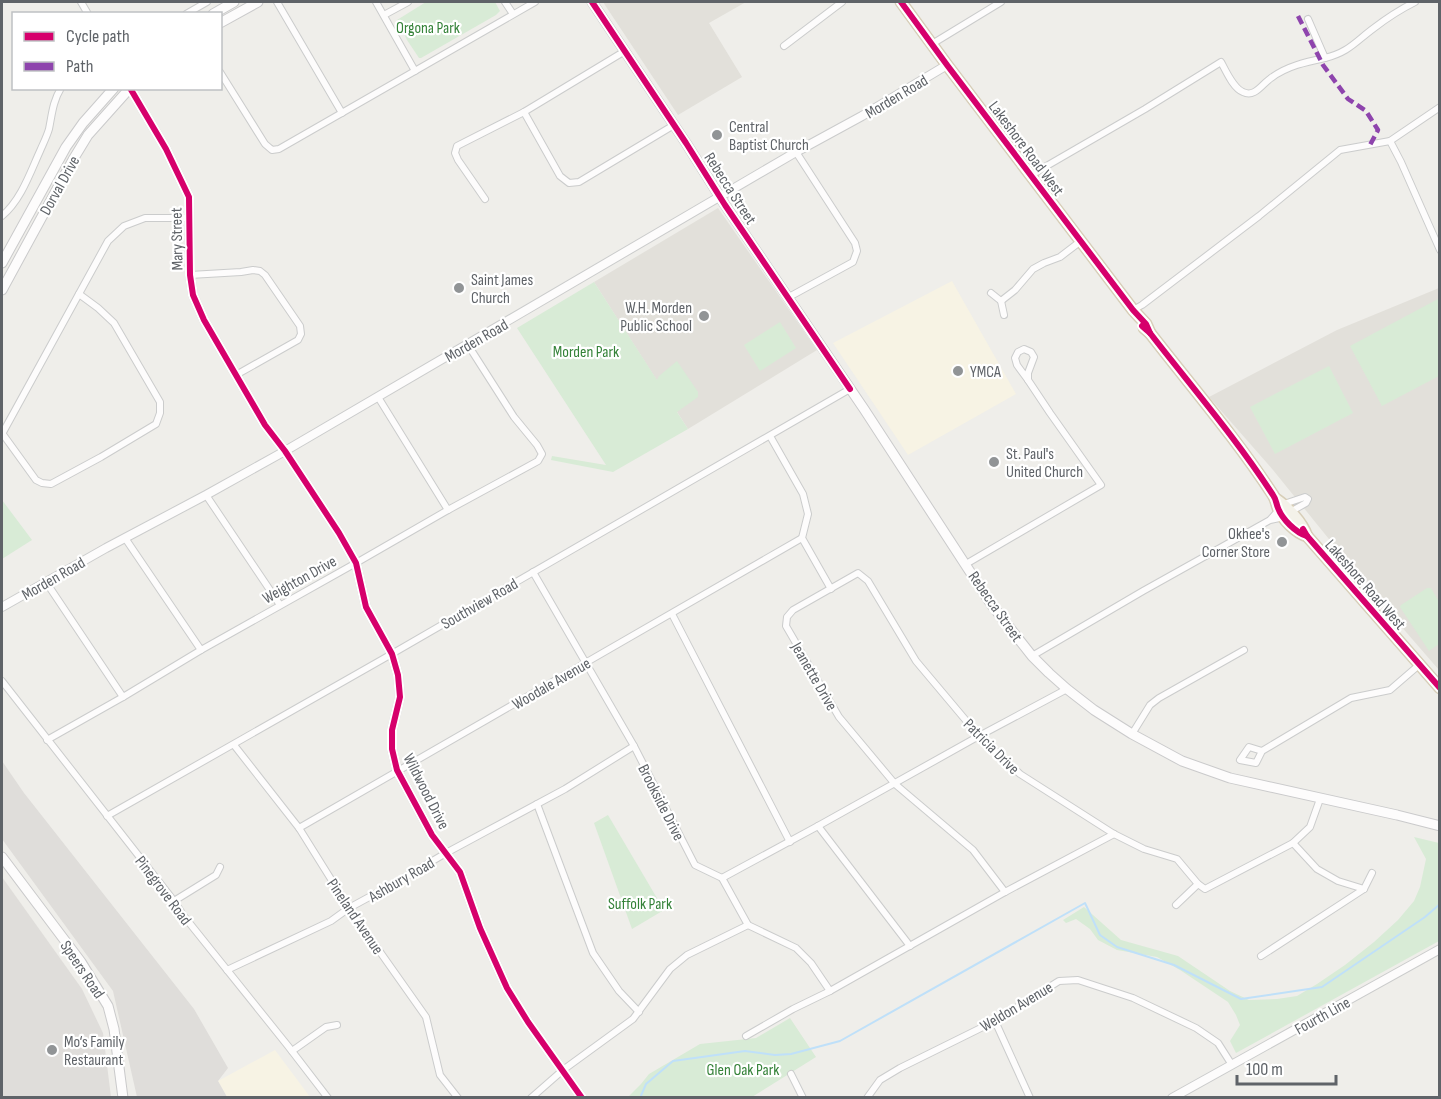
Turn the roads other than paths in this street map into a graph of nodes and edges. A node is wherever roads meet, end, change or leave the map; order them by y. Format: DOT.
graph roads {
  1 [pos="207,2"];
  2 [pos="234,2"];
  3 [pos="258,2"];
  4 [pos="277,2"];
  5 [pos="376,2"];
  6 [pos="408,2"];
  7 [pos="505,2"];
  8 [pos="536,2"];
  9 [pos="592,2"];
  10 [pos="842,2"];
  11 [pos="901,2"];
  12 [pos="1001,2"];
  13 [pos="1415,2"];
  14 [pos="190,12"];
  15 [pos="216,12"];
  16 [pos="513,14"];
  17 [pos="384,15"];
  18 [pos="1308,19"];
  19 [pos="222,23"];
  20 [pos="932,44"];
  21 [pos="784,46"];
  22 [pos="625,51"];
  23 [pos="1325,58"];
  24 [pos="947,65"];
  25 [pos="415,71"];
  26 [pos="222,75"];
  27 [pos="60,90"];
  28 [pos="112,90"];
  29 [pos="128,90"];
  30 [pos="131,90"];
  31 [pos="1440,107"];
  32 [pos="524,112"];
  33 [pos="342,113"];
  34 [pos="674,124"];
  35 [pos="1390,141"];
  36 [pos="796,152"];
  37 [pos="1030,175"];
  38 [pos="720,197"];
  39 [pos="485,199"];
  40 [pos="2,216"];
  41 [pos="190,218"];
  42 [pos="1081,241"];
  43 [pos="1440,250"];
  44 [pos="2,263"];
  45 [pos="190,275"];
  46 [pos="2,290"];
  47 [pos="991,293"];
  48 [pos="80,294"];
  49 [pos="789,297"];
  50 [pos="1001,301"];
  51 [pos="1133,309"];
  52 [pos="1004,315"];
  53 [pos="468,345"];
  54 [pos="236,375"];
  55 [pos="1028,380"];
  56 [pos="850,388"];
  57 [pos="378,397"];
  58 [pos="2,434"];
  59 [pos="770,436"];
  60 [pos="285,451"];
  61 [pos="207,495"];
  62 [pos="1282,508"];
  63 [pos="448,510"];
  64 [pos="125,538"];
  65 [pos="802,538"];
  66 [pos="356,563"];
  67 [pos="966,564"];
  68 [pos="533,573"];
  69 [pos="46,582"];
  70 [pos="831,589"];
  71 [pos="280,605"];
  72 [pos="2,607"];
  73 [pos="672,615"];
  74 [pos="201,650"];
  75 [pos="1244,650"];
  76 [pos="392,654"];
  77 [pos="1032,656"];
  78 [pos="586,663"];
  79 [pos="1419,665"];
  80 [pos="2,681"];
  81 [pos="1440,688"];
  82 [pos="1067,690"];
  83 [pos="123,697"];
  84 [pos="1132,734"];
  85 [pos="979,736"];
  86 [pos="47,740"];
  87 [pos="234,745"];
  88 [pos="634,746"];
  89 [pos="1262,751"];
  90 [pos="398,770"];
  91 [pos="895,784"];
  92 [pos="1320,799"];
  93 [pos="537,804"];
  94 [pos="107,816"];
  95 [pos="818,826"];
  96 [pos="1440,826"];
  97 [pos="299,828"];
  98 [pos="1114,834"];
  99 [pos="790,842"];
  100 [pos="1293,843"];
  101 [pos="446,853"];
  102 [pos="2,857"];
  103 [pos="220,867"];
  104 [pos="1372,873"];
  105 [pos="722,878"];
  106 [pos="1198,884"];
  107 [pos="1364,889"];
  108 [pos="1005,892"];
  109 [pos="174,901"];
  110 [pos="1176,905"];
  111 [pos="349,908"];
  112 [pos="748,925"];
  113 [pos="910,946"];
  114 [pos="1440,949"];
  115 [pos="1261,956"];
  116 [pos="227,970"];
  117 [pos="830,991"];
  118 [pos="639,1012"];
  119 [pos="995,1021"];
  120 [pos="337,1025"];
  121 [pos="746,1036"];
  122 [pos="292,1051"];
  123 [pos="1233,1065"];
  124 [pos="563,1070"];
  125 [pos="791,1074"];
  126 [pos="123,1098"];
  127 [pos="328,1098"];
  128 [pos="458,1098"];
  129 [pos="531,1098"];
  130 [pos="582,1098"];
  131 [pos="803,1098"];
  132 [pos="867,1098"];
  133 [pos="1030,1098"];
  134 [pos="1172,1098"];
  1 -- 14 [label="street"];
  2 -- 15 [label="main road"];
  3 -- 19 [label="main road"];
  4 -- 33 [label="street"];
  5 -- 17 [label="street"];
  6 -- 17 [label="street"];
  7 -- 16 [label="street"];
  8 -- 16 [label="street"];
  9 -- 22 [label="main road, Rebecca Street"];
  10 -- 21 [label="street"];
  11 -- 20 [label="main road, Lakeshore Road West"];
  12 -- 20 [label="street"];
  13 -- 23 [label="street"];
  16 -- 25 [label="street"];
  17 -- 25 [label="street"];
  18 -- 23 [label="street"];
  20 -- 24 [label="main road, Lakeshore Road West"];
  22 -- 32 [label="street"];
  22 -- 34 [label="main road, Rebecca Street"];
  23 -- 37 [label="street"];
  24 -- 36 [label="street, Morden Road"];
  24 -- 37 [label="main road, Lakeshore Road West"];
  25 -- 33 [label="street"];
  26 -- 33 [label="street"];
  27 -- 40 [label="street"];
  28 -- 44 [label="main road, Dorval Drive"];
  29 -- 46 [label="main road, Dorval Drive"];
  30 -- 41 [label="street, Mary Street"];
  31 -- 35 [label="street"];
  32 -- 34 [label="street"];
  32 -- 39 [label="street"];
  34 -- 38 [label="main road, Rebecca Street"];
  35 -- 43 [label="street"];
  35 -- 51 [label="street"];
  36 -- 38 [label="street, Morden Road"];
  36 -- 49 [label="street"];
  37 -- 42 [label="main road, Lakeshore Road West"];
  38 -- 49 [label="main road, Rebecca Street"];
  38 -- 53 [label="street, Morden Road"];
  41 -- 45 [label="street, Mary Street"];
  41 -- 48 [label="street"];
  42 -- 50 [label="street"];
  42 -- 51 [label="main road, Lakeshore Road West"];
  45 -- 54 [label="street, Mary Street"];
  45 -- 54 [label="street"];
  47 -- 50 [label="street"];
  48 -- 58 [label="street"];
  48 -- 58 [label="street"];
  49 -- 56 [label="main road, Rebecca Street"];
  50 -- 52 [label="street"];
  51 -- 62 [label="main road, Lakeshore Road West"];
  53 -- 57 [label="street, Morden Road"];
  53 -- 63 [label="street, Weighton Drive"];
  54 -- 60 [label="street, Mary Street"];
  55 -- 55 [label="street"];
  55 -- 67 [label="street"];
  56 -- 59 [label="street, Southview Road"];
  56 -- 67 [label="main road, Rebecca Street"];
  57 -- 60 [label="street, Morden Road"];
  57 -- 63 [label="street"];
  59 -- 65 [label="street"];
  59 -- 68 [label="street, Southview Road"];
  60 -- 61 [label="street, Morden Road"];
  60 -- 66 [label="street, Wildwood Drive"];
  61 -- 64 [label="street, Morden Road"];
  61 -- 71 [label="street"];
  62 -- 77 [label="street"];
  62 -- 79 [label="main road, Lakeshore Road West"];
  63 -- 66 [label="street, Weighton Drive"];
  64 -- 69 [label="street, Morden Road"];
  64 -- 74 [label="street"];
  65 -- 70 [label="street"];
  65 -- 73 [label="street, Woodale Avenue"];
  66 -- 71 [label="street, Weighton Drive"];
  66 -- 76 [label="street, Wildwood Drive"];
  67 -- 77 [label="main road, Rebecca Street"];
  68 -- 76 [label="street, Southview Road"];
  68 -- 78 [label="street, Brookside Drive"];
  69 -- 72 [label="street, Morden Road"];
  69 -- 83 [label="street"];
  70 -- 85 [label="street, Patricia Drive"];
  70 -- 91 [label="street, Jeanette Drive"];
  71 -- 74 [label="street, Weighton Drive"];
  73 -- 78 [label="street, Woodale Avenue"];
  73 -- 99 [label="street"];
  74 -- 83 [label="street, Weighton Drive"];
  75 -- 84 [label="street"];
  76 -- 87 [label="street, Southview Road"];
  76 -- 90 [label="street, Wildwood Drive"];
  77 -- 82 [label="main road, Rebecca Street"];
  78 -- 88 [label="street, Brookside Drive"];
  78 -- 90 [label="street, Woodale Avenue"];
  79 -- 81 [label="main road, Lakeshore Road West"];
  79 -- 89 [label="street"];
  80 -- 86 [label="street, Pinegrove Road"];
  82 -- 84 [label="main road, Rebecca Street"];
  82 -- 85 [label="street"];
  83 -- 86 [label="street, Weighton Drive"];
  84 -- 92 [label="main road, Rebecca Street"];
  85 -- 91 [label="street"];
  85 -- 98 [label="street, Patricia Drive"];
  86 -- 94 [label="street, Pinegrove Road"];
  87 -- 94 [label="street, Southview Road"];
  87 -- 97 [label="street, Pineland Avenue"];
  88 -- 93 [label="street, Ashbury Road"];
  88 -- 105 [label="street, Brookside Drive"];
  90 -- 97 [label="street, Woodale Avenue"];
  90 -- 101 [label="street, Wildwood Drive"];
  91 -- 95 [label="street"];
  91 -- 108 [label="street, Jeanette Drive"];
  92 -- 96 [label="main road, Rebecca Street"];
  92 -- 100 [label="street"];
  93 -- 101 [label="street, Ashbury Road"];
  93 -- 118 [label="street"];
  94 -- 109 [label="street, Pinegrove Road"];
  95 -- 99 [label="street"];
  95 -- 113 [label="street"];
  97 -- 111 [label="street, Pineland Avenue"];
  98 -- 106 [label="street, Patricia Drive"];
  98 -- 108 [label="street"];
  99 -- 105 [label="street"];
  100 -- 106 [label="street"];
  100 -- 107 [label="street"];
  101 -- 111 [label="street, Ashbury Road"];
  101 -- 124 [label="street, Wildwood Drive"];
  102 -- 126 [label="main road, Speers Road"];
  103 -- 109 [label="street"];
  104 -- 107 [label="street"];
  105 -- 112 [label="street"];
  106 -- 110 [label="street"];
  107 -- 115 [label="street"];
  108 -- 113 [label="street"];
  109 -- 116 [label="street, Pinegrove Road"];
  111 -- 116 [label="street, Ashbury Road"];
  111 -- 128 [label="street, Pineland Avenue"];
  112 -- 117 [label="street"];
  112 -- 118 [label="street"];
  113 -- 117 [label="street"];
  114 -- 123 [label="street, Fourth Line"];
  116 -- 122 [label="street, Pinegrove Road"];
  117 -- 121 [label="street"];
  118 -- 124 [label="street"];
  119 -- 123 [label="street, Weldon Avenue"];
  119 -- 132 [label="street, Weldon Avenue"];
  119 -- 133 [label="street"];
  120 -- 122 [label="street"];
  122 -- 127 [label="street, Pinegrove Road"];
  123 -- 134 [label="street, Fourth Line"];
  124 -- 129 [label="street"];
  124 -- 130 [label="street, Wildwood Drive"];
  125 -- 131 [label="street"];
}
